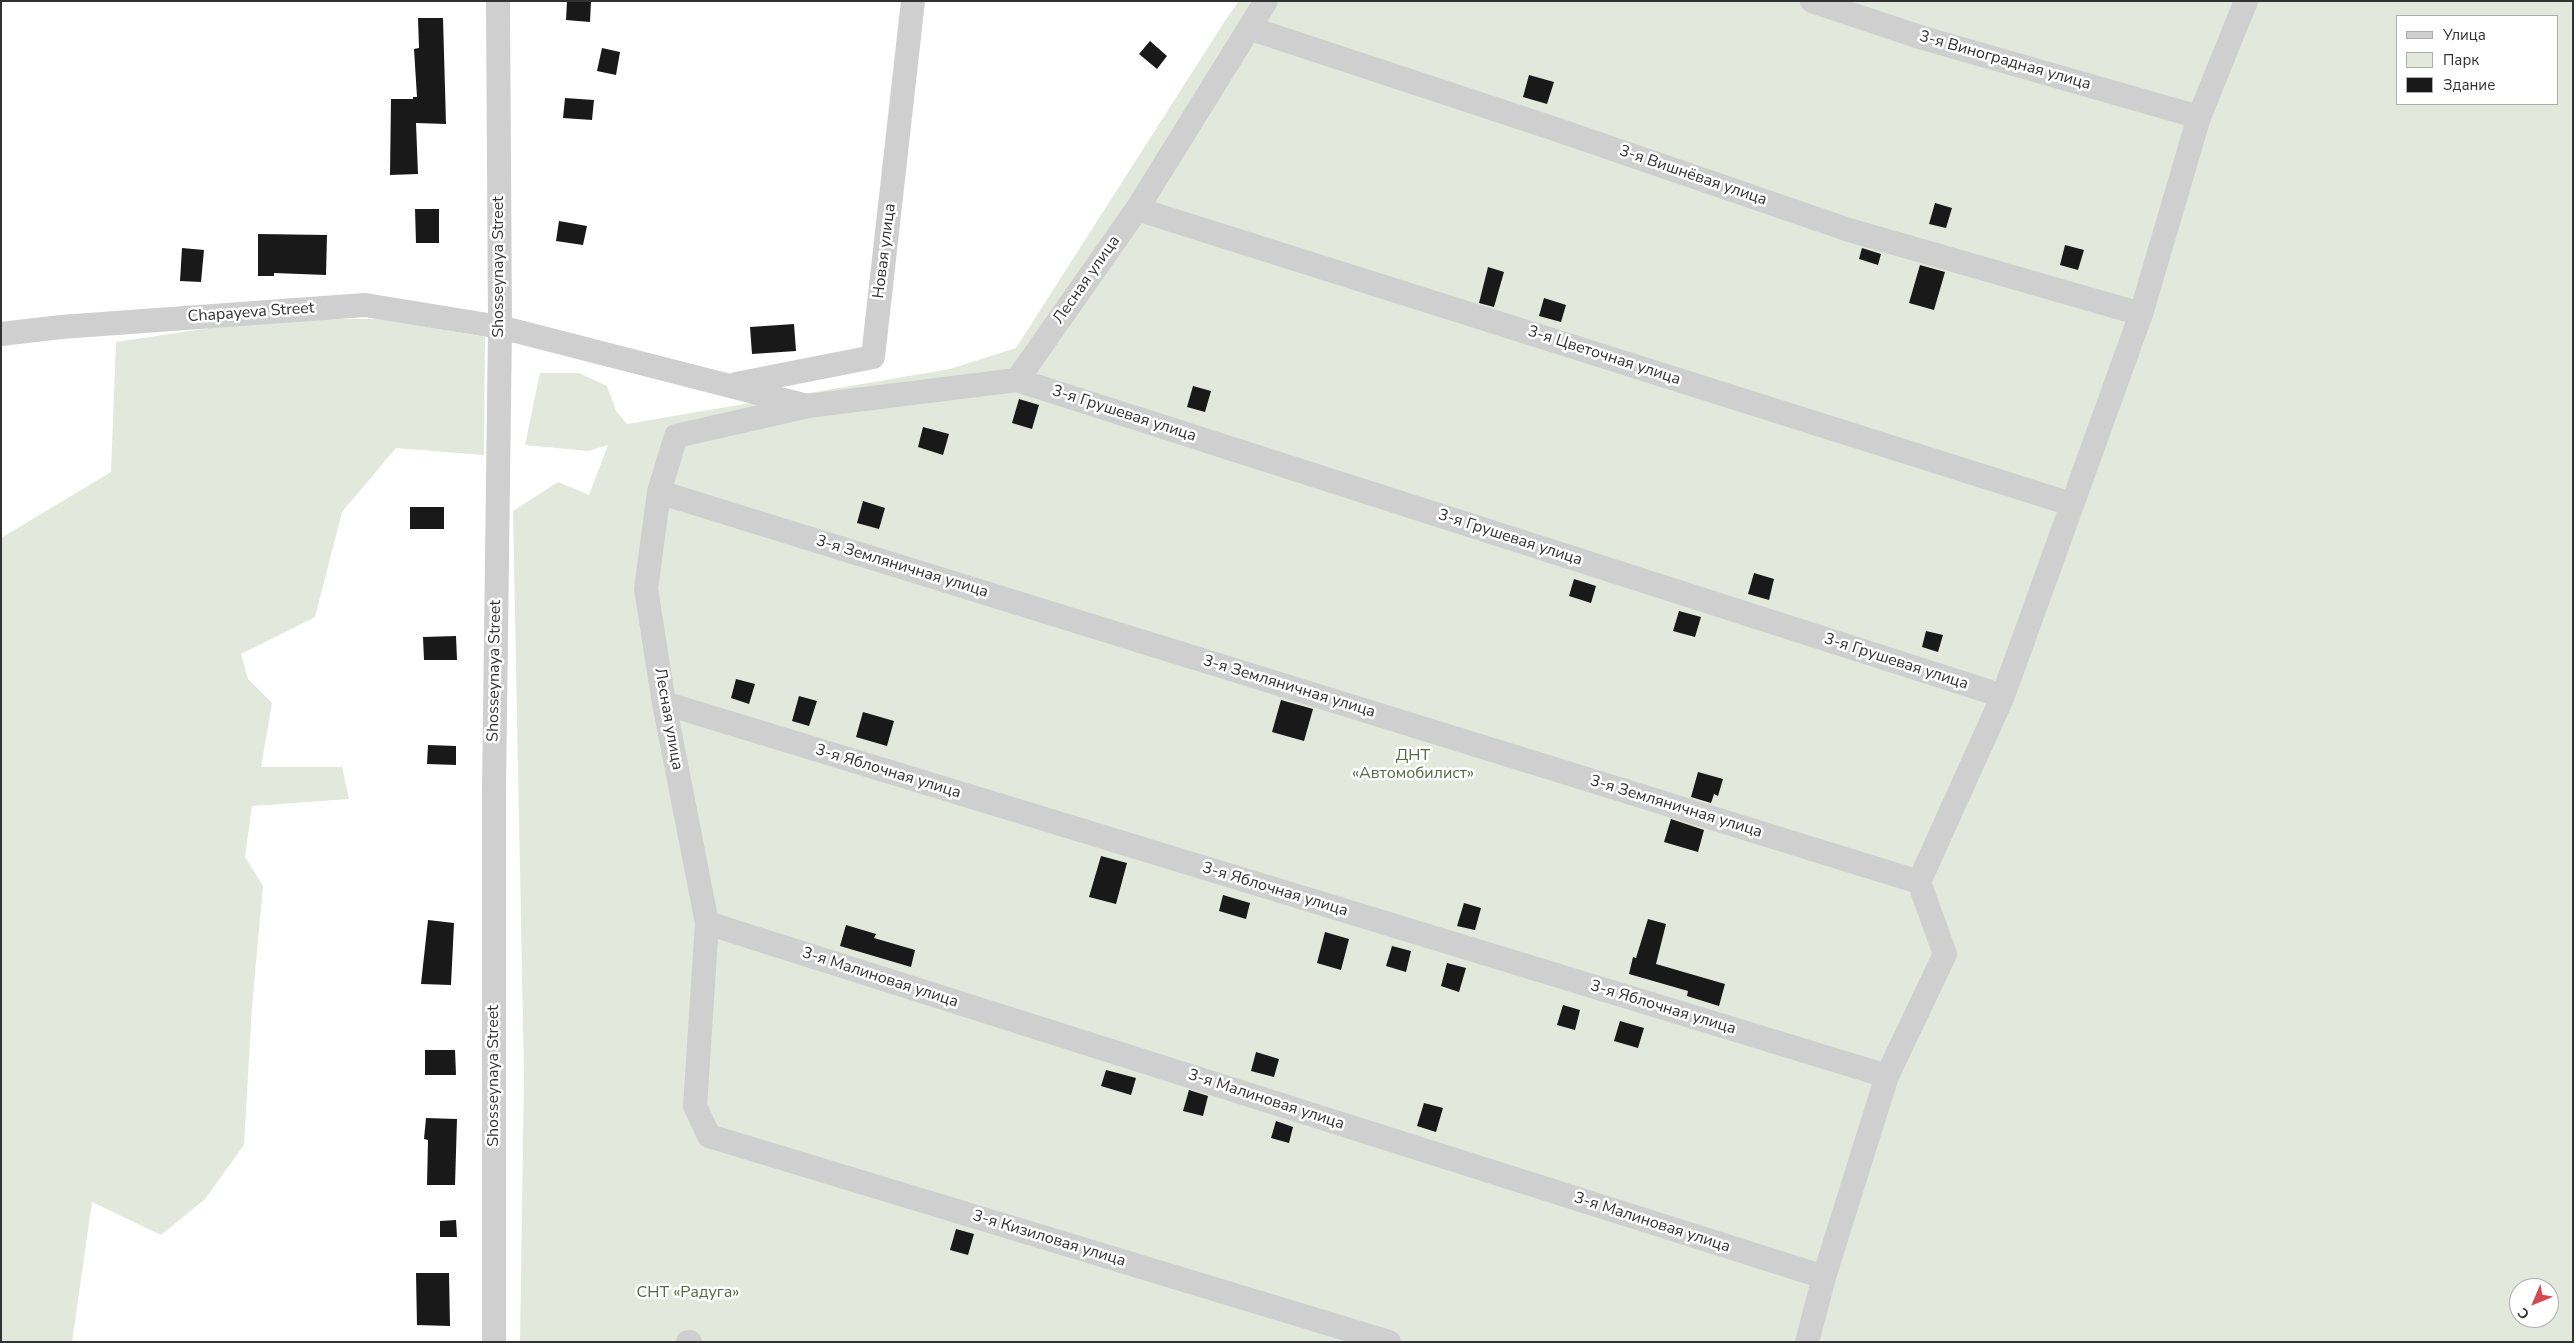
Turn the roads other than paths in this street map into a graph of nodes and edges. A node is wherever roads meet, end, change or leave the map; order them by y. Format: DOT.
graph roads {
  1 [pos="498,1"];
  2 [pos="914,1"];
  3 [pos="1266,1"];
  4 [pos="1812,1"];
  5 [pos="2246,1"];
  6 [pos="1249,28"];
  7 [pos="2199,117"];
  8 [pos="1137,209"];
  9 [pos="2140,314"];
  10 [pos="500,326"];
  11 [pos="1,334"];
  12 [pos="1017,380"];
  13 [pos="731,385"];
  14 [pos="808,406"];
  15 [pos="659,492"];
  16 [pos="2071,504"];
  17 [pos="2003,696"];
  18 [pos="664,703"];
  19 [pos="1919,882"];
  20 [pos="707,923"];
  21 [pos="1887,1076"];
  22 [pos="710,1136"];
  23 [pos="1824,1277"];
  24 [pos="494,1342"];
  25 [pos="1389,1342"];
  26 [pos="1807,1342"];
  1 -- 10 [label="street, Shosseynaya Street"];
  2 -- 13 [label="street, Новая улица"];
  3 -- 6 [label="street, Лесная улица"];
  4 -- 7 [label="street, 3-я Виноградная улица"];
  5 -- 7 [label="street"];
  6 -- 8 [label="street, Лесная улица"];
  6 -- 9 [label="street, 3-я Вишнёвая улица"];
  7 -- 9 [label="street"];
  8 -- 12 [label="street, Лесная улица"];
  8 -- 16 [label="street, 3-я Цветочная улица"];
  9 -- 16 [label="street"];
  10 -- 11 [label="street, Chapayeva Street"];
  10 -- 13 [label="street, Лесная улица"];
  10 -- 24 [label="street, Shosseynaya Street"];
  12 -- 14 [label="street, Лесная улица"];
  12 -- 17 [label="street, 3-я Грушевая улица"];
  13 -- 14 [label="street, Лесная улица"];
  14 -- 15 [label="street, Лесная улица"];
  15 -- 18 [label="street, Лесная улица"];
  15 -- 19 [label="street, 3-я Земляничная улица"];
  16 -- 17 [label="street"];
  17 -- 19 [label="street"];
  18 -- 20 [label="street, Лесная улица"];
  18 -- 21 [label="street, 3-я Яблочная улица"];
  19 -- 21 [label="street"];
  20 -- 22 [label="street, Лесная улица"];
  20 -- 23 [label="street, 3-я Малиновая улица"];
  21 -- 23 [label="street"];
  22 -- 25 [label="street, 3-я Кизиловая улица"];
  23 -- 26 [label="street"];
}
